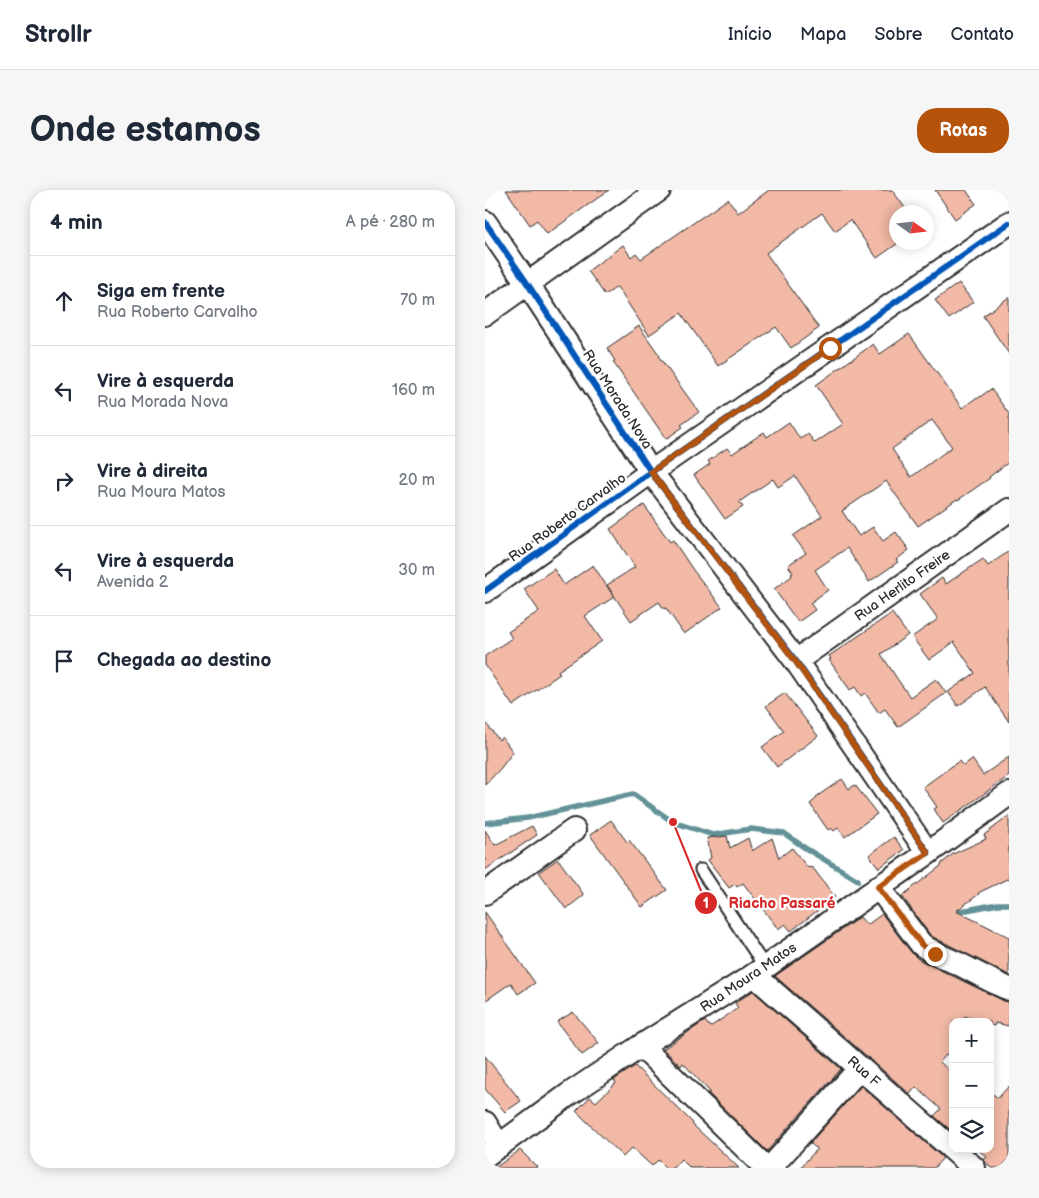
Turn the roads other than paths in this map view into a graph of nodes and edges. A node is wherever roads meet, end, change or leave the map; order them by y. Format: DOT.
graph roads {
  1 [pos="659,190"];
  2 [pos="485,222"];
  3 [pos="1009,223"];
  4 [pos="527,283"];
  5 [pos="485,314"];
  6 [pos="651,472"];
  7 [pos="1009,510"];
  8 [pos="485,591"];
  9 [pos="796,662"];
  10 [pos="1009,794"];
  11 [pos="574,830"];
  12 [pos="928,853"];
  13 [pos="701,870"];
  14 [pos="878,887"];
  15 [pos="485,893"];
  16 [pos="760,971"];
  17 [pos="1009,989"];
  18 [pos="641,1046"];
  19 [pos="860,1068"];
  20 [pos="485,1123"];
  21 [pos="492,1151"];
  22 [pos="766,1168"];
  23 [pos="770,1168"];
  24 [pos="974,1168"];
  1 -- 4 [label="street"];
  2 -- 4 [label="street, Rua Morada Nova"];
  3 -- 6 [label="street, Rua Roberto Carvalho"];
  4 -- 5 [label="street"];
  4 -- 6 [label="street, Rua Morada Nova"];
  6 -- 8 [label="street, Rua Roberto Carvalho"];
  6 -- 9 [label="street, Rua Morada Nova"];
  7 -- 9 [label="street, Rua Herlito Freire"];
  9 -- 12 [label="street, Rua Morada Nova"];
  10 -- 12 [label="street, Rua Moura Matos"];
  11 -- 15 [label="street"];
  12 -- 14 [label="street, Rua Moura Matos"];
  13 -- 16 [label="lane"];
  14 -- 16 [label="street, Rua Moura Matos"];
  14 -- 17 [label="street"];
  16 -- 18 [label="street, Rua Moura Matos"];
  16 -- 19 [label="street, Rua F"];
  18 -- 21 [label="street, Rua Moura Matos"];
  18 -- 22 [label="street"];
  19 -- 23 [label="street"];
  19 -- 24 [label="street, Rua F"];
  20 -- 21 [label="street"];
}
